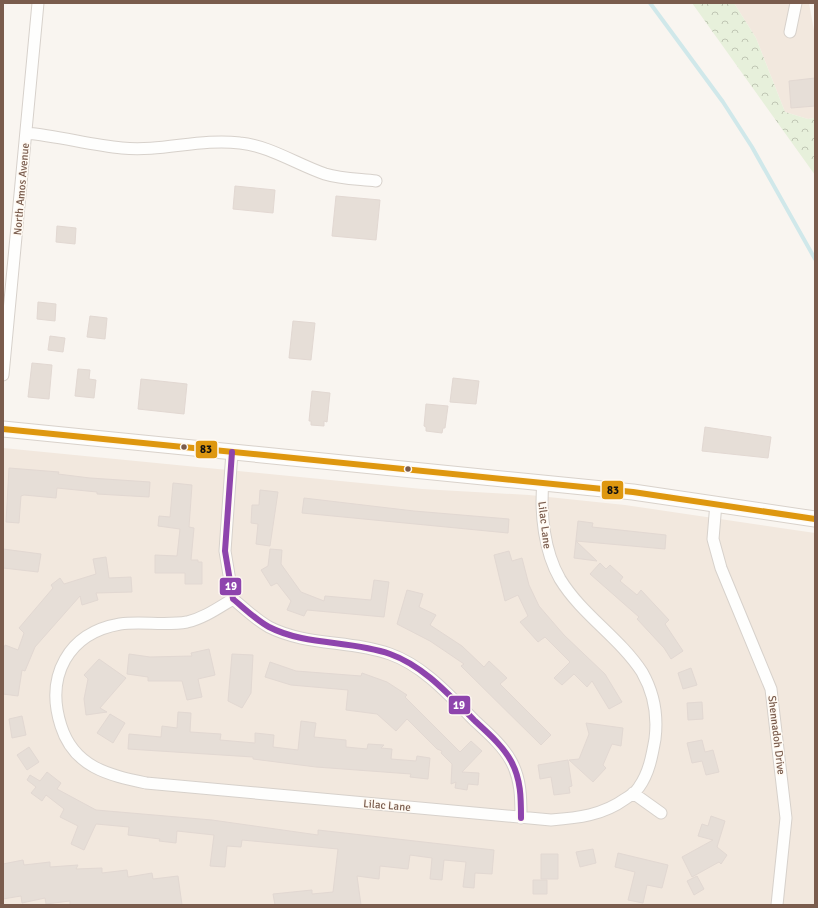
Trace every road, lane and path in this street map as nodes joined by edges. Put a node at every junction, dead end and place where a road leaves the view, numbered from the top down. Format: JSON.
{"nodes":[{"id":1,"x":38,"y":3,"type":"edge"},
{"id":2,"x":796,"y":3,"type":"edge"},
{"id":3,"x":790,"y":32,"type":"dead end"},
{"id":4,"x":26,"y":134,"type":"junction"},
{"id":5,"x":376,"y":181,"type":"dead end"},
{"id":6,"x":3,"y":375,"type":"edge"},
{"id":7,"x":3,"y":429,"type":"edge"},
{"id":8,"x":232,"y":452,"type":"junction"},
{"id":9,"x":543,"y":482,"type":"junction"},
{"id":10,"x":716,"y":503,"type":"junction"},
{"id":11,"x":815,"y":519,"type":"edge"},
{"id":12,"x":233,"y":599,"type":"junction"},
{"id":13,"x":633,"y":793,"type":"junction"},
{"id":14,"x":661,"y":813,"type":"dead end"},
{"id":15,"x":521,"y":818,"type":"junction"},
{"id":16,"x":777,"y":905,"type":"edge"}],
"edges":[{"from":1,"to":4,"type":"street","name":"North Amos Avenue"},
{"from":2,"to":3,"type":"street"},
{"from":4,"to":5,"type":"street"},
{"from":4,"to":6,"type":"street","name":"North Amos Avenue"},
{"from":7,"to":8,"type":"main road"},
{"from":8,"to":9,"type":"main road"},
{"from":8,"to":12,"type":"street"},
{"from":9,"to":10,"type":"main road"},
{"from":9,"to":13,"type":"street","name":"Lilac Lane"},
{"from":10,"to":11,"type":"main road"},
{"from":10,"to":16,"type":"street","name":"Shennadoh Drive"},
{"from":12,"to":15,"type":"street"},
{"from":12,"to":15,"type":"street","name":"Lilac Lane"},
{"from":13,"to":14,"type":"street"},
{"from":13,"to":15,"type":"street","name":"Lilac Lane"}]}
